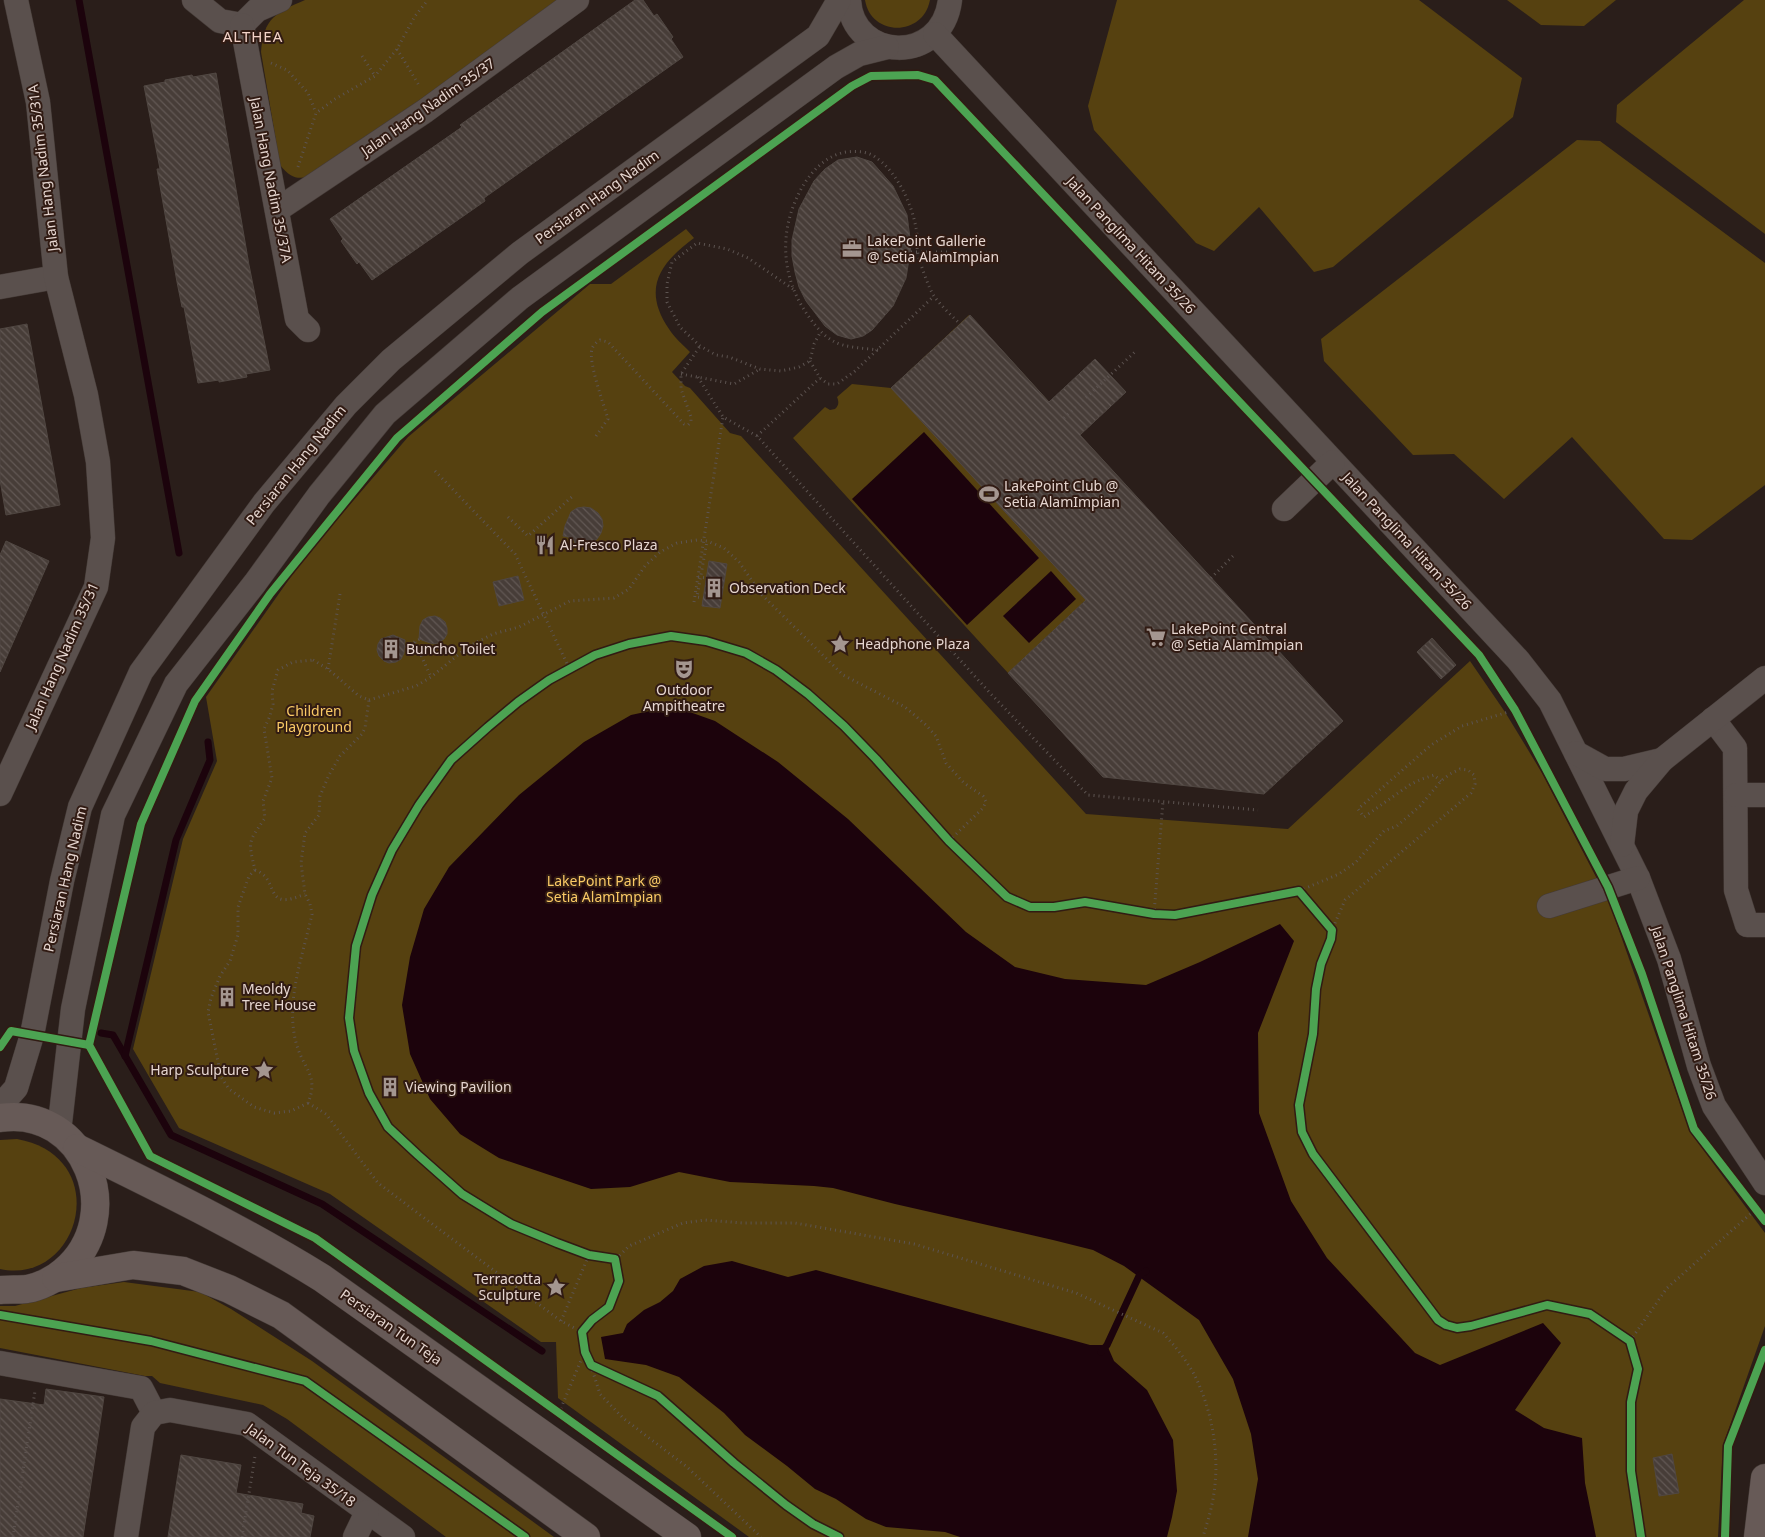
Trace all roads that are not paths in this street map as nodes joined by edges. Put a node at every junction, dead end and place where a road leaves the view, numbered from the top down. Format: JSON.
{"nodes":[{"id":1,"x":16,"y":0,"type":"edge"},
{"id":2,"x":194,"y":0,"type":"edge"},
{"id":3,"x":280,"y":0,"type":"edge"},
{"id":4,"x":577,"y":0,"type":"edge"},
{"id":5,"x":839,"y":0,"type":"edge"},
{"id":6,"x":849,"y":0,"type":"edge"},
{"id":7,"x":950,"y":0,"type":"edge"},
{"id":8,"x":242,"y":25,"type":"junction"},
{"id":9,"x":935,"y":34,"type":"junction"},
{"id":10,"x":887,"y":47,"type":"junction"},
{"id":11,"x":277,"y":210,"type":"junction"},
{"id":12,"x":56,"y":278,"type":"junction"},
{"id":13,"x":0,"y":288,"type":"edge"},
{"id":14,"x":308,"y":330,"type":"dead end"},
{"id":15,"x":1333,"y":462,"type":"junction"},
{"id":16,"x":1284,"y":508,"type":"dead end"},
{"id":17,"x":1765,"y":678,"type":"edge"},
{"id":18,"x":1713,"y":719,"type":"junction"},
{"id":19,"x":1576,"y":753,"type":"junction"},
{"id":20,"x":1662,"y":760,"type":"junction"},
{"id":21,"x":0,"y":794,"type":"edge"},
{"id":22,"x":1736,"y":795,"type":"junction"},
{"id":23,"x":1765,"y":795,"type":"edge"},
{"id":24,"x":1622,"y":845,"type":"junction"},
{"id":25,"x":1638,"y":878,"type":"junction"},
{"id":26,"x":1549,"y":906,"type":"dead end"},
{"id":27,"x":1756,"y":925,"type":"edge"},
{"id":28,"x":0,"y":1106,"type":"edge"},
{"id":29,"x":0,"y":1118,"type":"edge"},
{"id":30,"x":68,"y":1140,"type":"junction"},
{"id":31,"x":1735,"y":1140,"type":"junction"},
{"id":32,"x":1765,"y":1169,"type":"edge"},
{"id":33,"x":1765,"y":1183,"type":"edge"},
{"id":34,"x":56,"y":1278,"type":"junction"},
{"id":35,"x":0,"y":1290,"type":"edge"},
{"id":36,"x":0,"y":1363,"type":"edge"},
{"id":37,"x":154,"y":1413,"type":"junction"},
{"id":38,"x":1765,"y":1478,"type":"edge"},
{"id":39,"x":367,"y":1512,"type":"junction"},
{"id":40,"x":126,"y":1537,"type":"edge"},
{"id":41,"x":355,"y":1537,"type":"edge"},
{"id":42,"x":403,"y":1537,"type":"edge"},
{"id":43,"x":586,"y":1537,"type":"edge"},
{"id":44,"x":687,"y":1537,"type":"edge"},
{"id":45,"x":1758,"y":1537,"type":"edge"}],
"edges":[{"from":1,"to":12,"type":"street","name":"Jalan Hang Nadim 35/31A"},
{"from":2,"to":8,"type":"street"},
{"from":3,"to":8,"type":"street"},
{"from":4,"to":11,"type":"street","name":"Jalan Hang Nadim 35/37"},
{"from":5,"to":28,"type":"street","name":"Persiaran Hang Nadim"},
{"from":6,"to":10,"type":"street"},
{"from":7,"to":9,"type":"street"},
{"from":8,"to":11,"type":"street","name":"Jalan Hang Nadim 35/37A"},
{"from":9,"to":10,"type":"street"},
{"from":9,"to":15,"type":"street","name":"Jalan Panglima Hitam 35/26"},
{"from":10,"to":30,"type":"street"},
{"from":11,"to":14,"type":"street","name":"Jalan Hang Nadim 35/37A"},
{"from":12,"to":13,"type":"street"},
{"from":12,"to":21,"type":"street","name":"Jalan Hang Nadim 35/31"},
{"from":15,"to":16,"type":"street"},
{"from":15,"to":19,"type":"street","name":"Jalan Panglima Hitam 35/26"},
{"from":17,"to":18,"type":"street"},
{"from":18,"to":20,"type":"street"},
{"from":18,"to":22,"type":"street"},
{"from":19,"to":20,"type":"street"},
{"from":19,"to":24,"type":"street","name":"Jalan Panglima Hitam 35/26"},
{"from":20,"to":24,"type":"street"},
{"from":22,"to":23,"type":"street"},
{"from":22,"to":27,"type":"street"},
{"from":24,"to":25,"type":"street","name":"Jalan Panglima Hitam 35/26"},
{"from":25,"to":26,"type":"street"},
{"from":25,"to":31,"type":"street","name":"Jalan Panglima Hitam 35/26"},
{"from":29,"to":30,"type":"main road","name":"Persiaran Tun Teja"},
{"from":30,"to":34,"type":"main road"},
{"from":30,"to":44,"type":"main road","name":"Persiaran Tun Teja"},
{"from":31,"to":32,"type":"street","name":"Jalan Panglima Hitam 35/26"},
{"from":31,"to":33,"type":"street","name":"Jalan Panglima Hitam 35/26"},
{"from":34,"to":35,"type":"main road"},
{"from":34,"to":43,"type":"main road"},
{"from":36,"to":37,"type":"street"},
{"from":37,"to":39,"type":"street","name":"Jalan Tun Teja 35/18"},
{"from":37,"to":40,"type":"street"},
{"from":38,"to":45,"type":"main road"},
{"from":39,"to":41,"type":"street"},
{"from":39,"to":42,"type":"street","name":"Jalan Tun Teja 35/18"}]}
